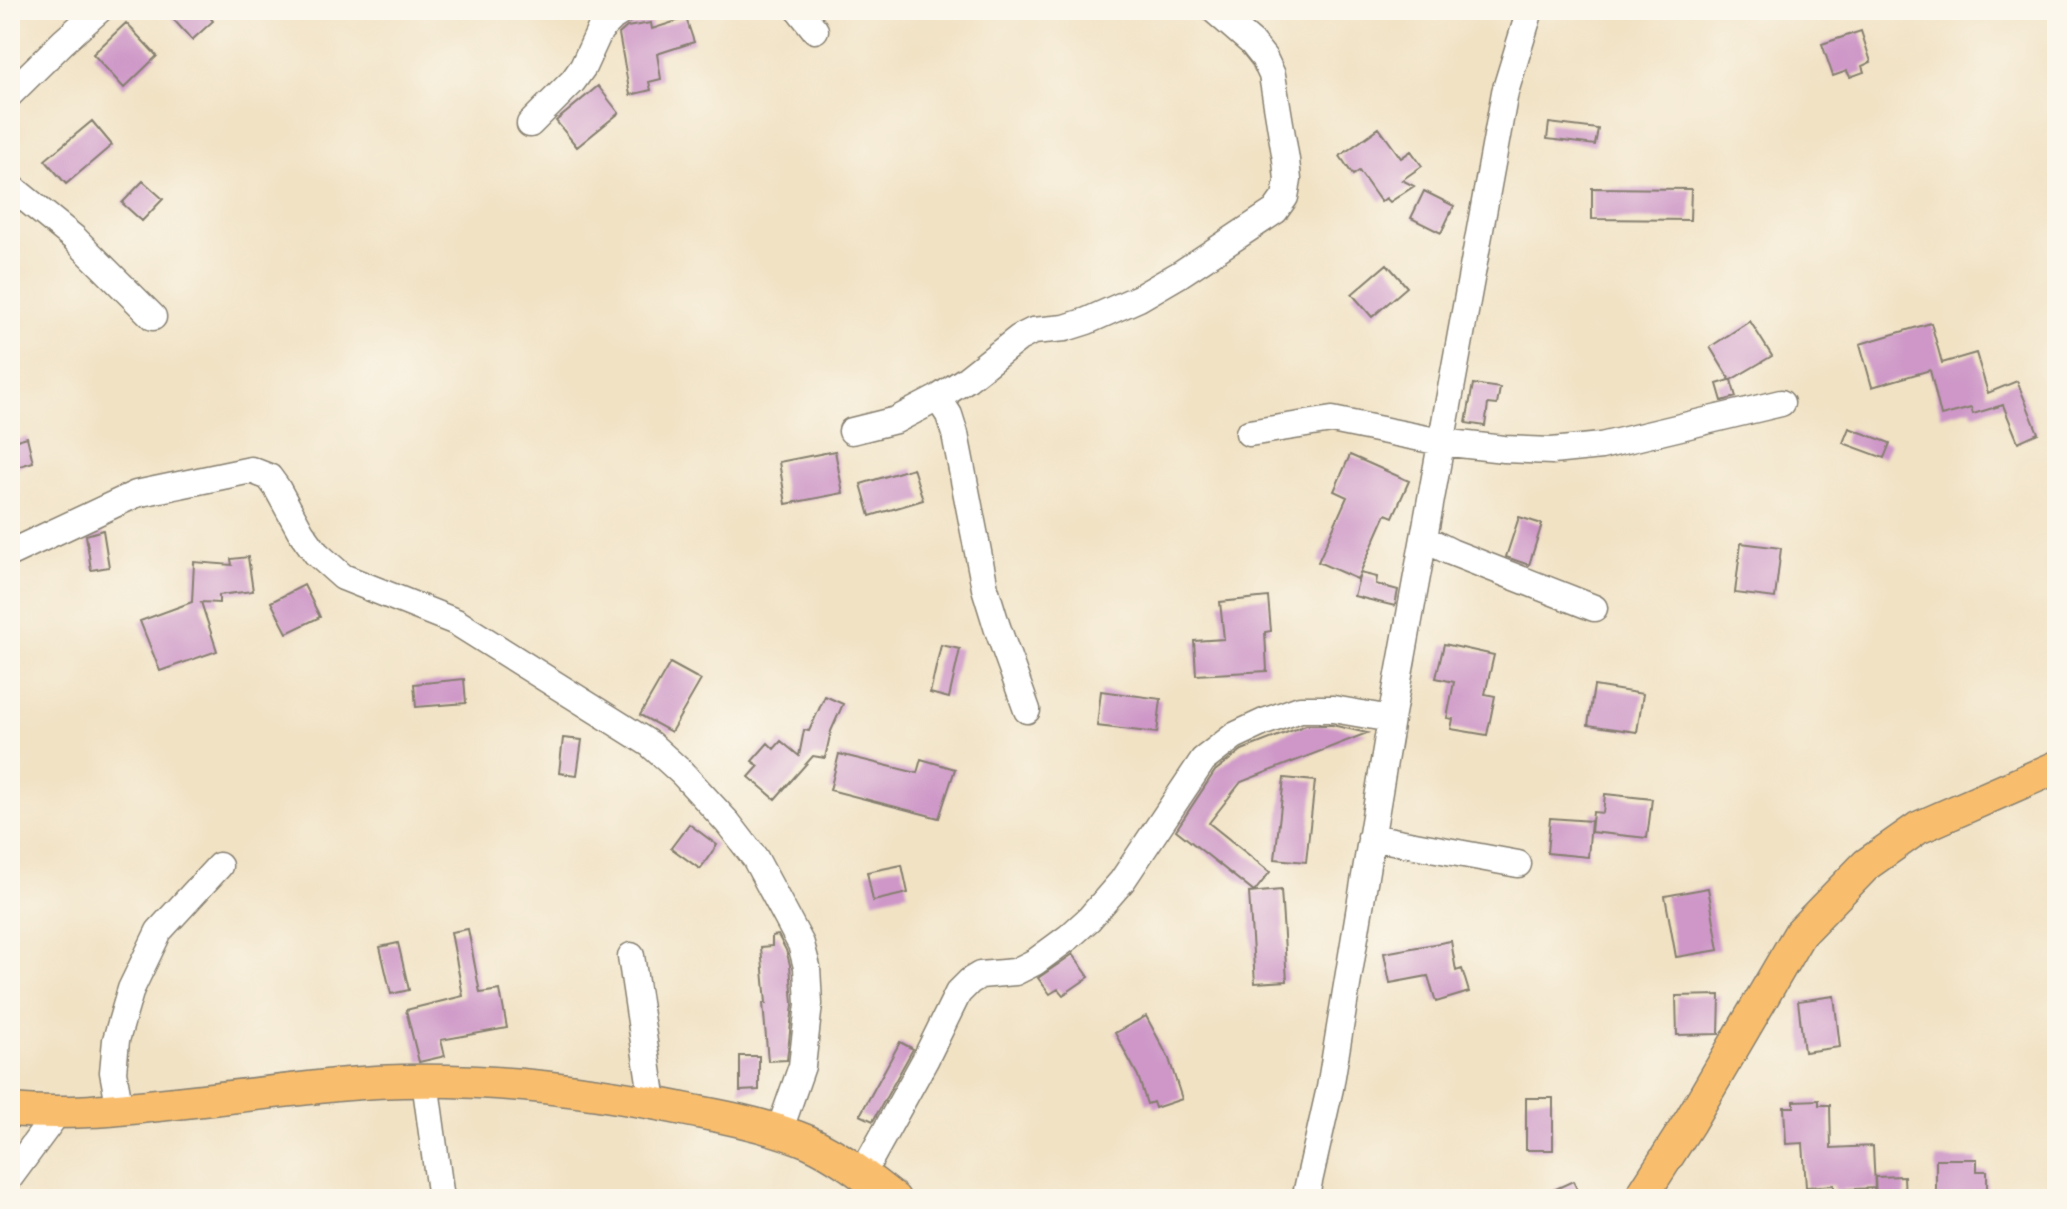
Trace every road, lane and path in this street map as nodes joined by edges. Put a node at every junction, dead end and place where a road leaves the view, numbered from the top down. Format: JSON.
{"nodes":[{"id":1,"x":99,"y":10,"type":"edge"},
{"id":2,"x":624,"y":10,"type":"edge"},
{"id":3,"x":1214,"y":10,"type":"edge"},
{"id":4,"x":1530,"y":10,"type":"edge"},
{"id":5,"x":10,"y":93,"type":"edge"},
{"id":6,"x":530,"y":124,"type":"dead end"},
{"id":7,"x":10,"y":186,"type":"edge"},
{"id":8,"x":153,"y":317,"type":"dead end"},
{"id":9,"x":938,"y":398,"type":"junction"},
{"id":10,"x":1781,"y":403,"type":"dead end"},
{"id":11,"x":852,"y":431,"type":"dead end"},
{"id":12,"x":1249,"y":433,"type":"dead end"},
{"id":13,"x":1441,"y":442,"type":"junction"},
{"id":14,"x":1425,"y":539,"type":"junction"},
{"id":15,"x":10,"y":553,"type":"edge"},
{"id":16,"x":1594,"y":608,"type":"dead end"},
{"id":17,"x":1027,"y":710,"type":"dead end"},
{"id":18,"x":1391,"y":719,"type":"junction"},
{"id":19,"x":2057,"y":767,"type":"edge"},
{"id":20,"x":1371,"y":837,"type":"junction"},
{"id":21,"x":1518,"y":864,"type":"dead end"},
{"id":22,"x":219,"y":866,"type":"dead end"},
{"id":23,"x":631,"y":956,"type":"dead end"},
{"id":24,"x":425,"y":1081,"type":"junction"},
{"id":25,"x":653,"y":1102,"type":"junction"},
{"id":26,"x":120,"y":1109,"type":"junction"},
{"id":27,"x":10,"y":1110,"type":"edge"},
{"id":28,"x":58,"y":1112,"type":"junction"},
{"id":29,"x":779,"y":1132,"type":"junction"},
{"id":30,"x":862,"y":1174,"type":"junction"},
{"id":31,"x":10,"y":1177,"type":"edge"},
{"id":32,"x":441,"y":1199,"type":"edge"},
{"id":33,"x":894,"y":1199,"type":"edge"},
{"id":34,"x":1305,"y":1199,"type":"edge"},
{"id":35,"x":1640,"y":1199,"type":"edge"}],
"edges":[{"from":1,"to":5,"type":"street"},
{"from":2,"to":6,"type":"street"},
{"from":3,"to":9,"type":"street"},
{"from":4,"to":13,"type":"street"},
{"from":7,"to":8,"type":"street"},
{"from":9,"to":11,"type":"street"},
{"from":9,"to":17,"type":"street"},
{"from":10,"to":13,"type":"street"},
{"from":12,"to":13,"type":"street"},
{"from":13,"to":14,"type":"street"},
{"from":14,"to":16,"type":"street"},
{"from":14,"to":18,"type":"street"},
{"from":15,"to":29,"type":"street"},
{"from":18,"to":20,"type":"street"},
{"from":18,"to":30,"type":"street"},
{"from":19,"to":35,"type":"main road"},
{"from":20,"to":21,"type":"street"},
{"from":20,"to":34,"type":"street"},
{"from":22,"to":26,"type":"street"},
{"from":23,"to":25,"type":"street"},
{"from":24,"to":25,"type":"main road"},
{"from":24,"to":26,"type":"main road"},
{"from":24,"to":32,"type":"street"},
{"from":25,"to":29,"type":"main road"},
{"from":26,"to":28,"type":"main road"},
{"from":27,"to":28,"type":"main road"},
{"from":28,"to":31,"type":"street"},
{"from":29,"to":30,"type":"main road"},
{"from":30,"to":33,"type":"main road"}]}
